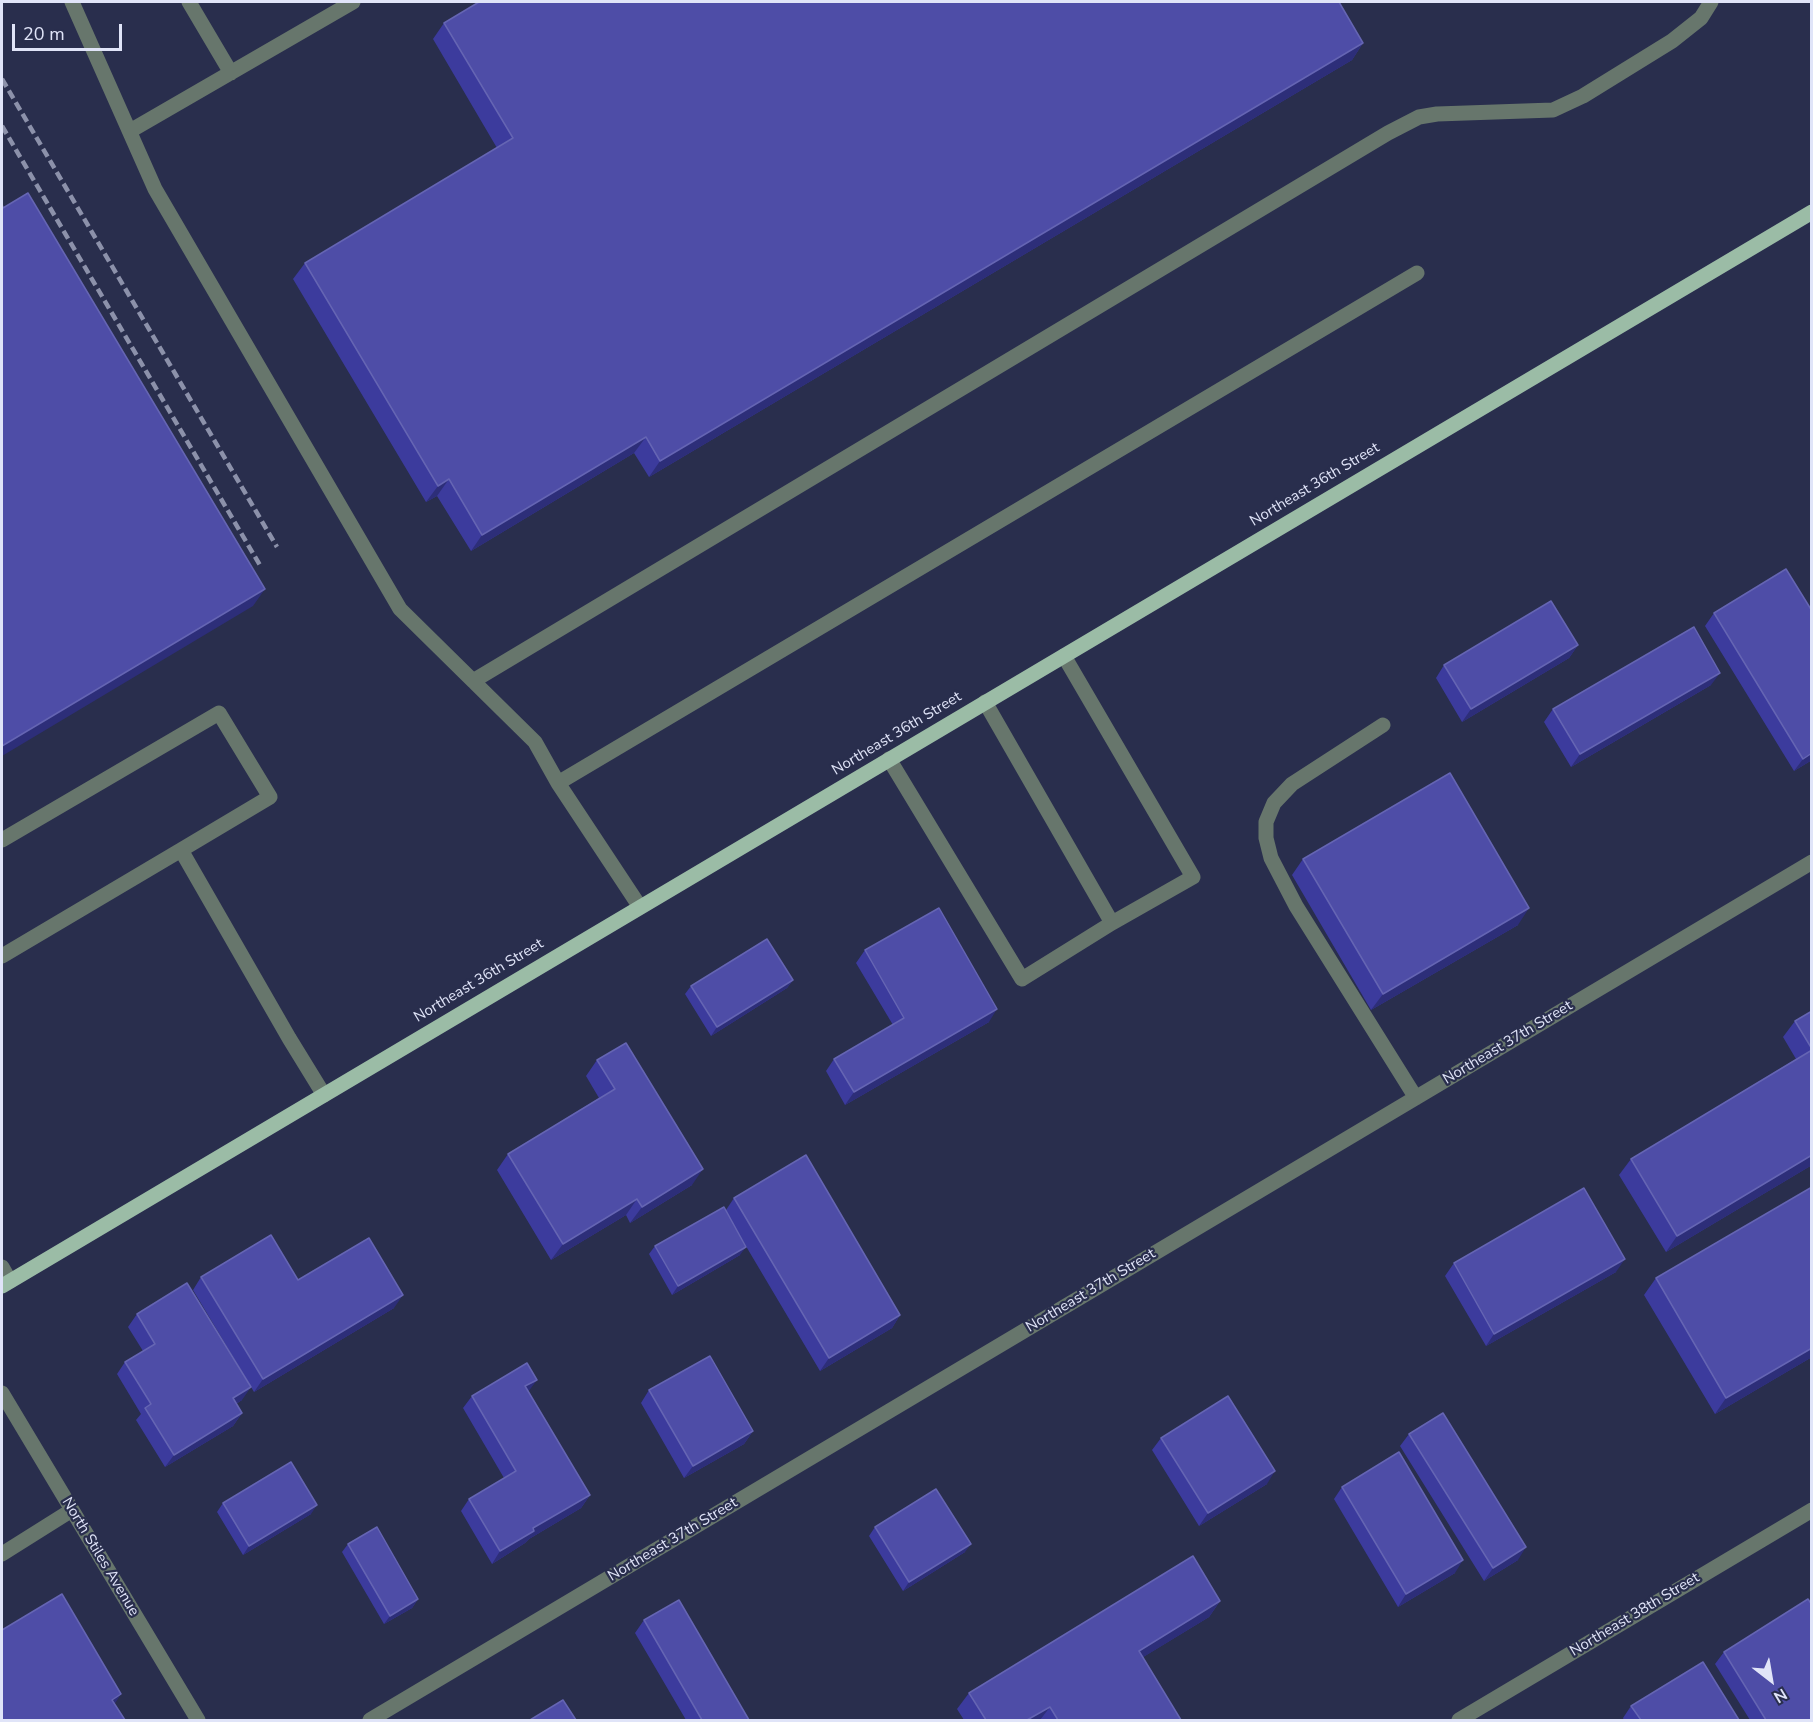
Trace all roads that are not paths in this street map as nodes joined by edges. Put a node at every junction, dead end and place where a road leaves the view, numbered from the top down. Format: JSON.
{"nodes":[{"id":1,"x":72,"y":2,"type":"edge"},
{"id":2,"x":189,"y":2,"type":"edge"},
{"id":3,"x":353,"y":2,"type":"edge"},
{"id":4,"x":1711,"y":2,"type":"edge"},
{"id":5,"x":231,"y":73,"type":"junction"},
{"id":6,"x":130,"y":131,"type":"junction"},
{"id":7,"x":1812,"y":212,"type":"edge"},
{"id":8,"x":1417,"y":273,"type":"dead end"},
{"id":9,"x":1064,"y":656,"type":"junction"},
{"id":10,"x":473,"y":681,"type":"junction"},
{"id":11,"x":985,"y":702,"type":"junction"},
{"id":12,"x":1383,"y":725,"type":"dead end"},
{"id":13,"x":889,"y":759,"type":"junction"},
{"id":14,"x":558,"y":783,"type":"junction"},
{"id":15,"x":2,"y":840,"type":"edge"},
{"id":16,"x":181,"y":850,"type":"junction"},
{"id":17,"x":1812,"y":862,"type":"edge"},
{"id":18,"x":640,"y":907,"type":"junction"},
{"id":19,"x":1112,"y":923,"type":"junction"},
{"id":20,"x":2,"y":956,"type":"edge"},
{"id":21,"x":324,"y":1095,"type":"junction"},
{"id":22,"x":1416,"y":1098,"type":"junction"},
{"id":23,"x":2,"y":1267,"type":"edge"},
{"id":24,"x":6,"y":1284,"type":"edge"},
{"id":25,"x":2,"y":1393,"type":"edge"},
{"id":26,"x":72,"y":1510,"type":"junction"},
{"id":27,"x":1812,"y":1510,"type":"edge"},
{"id":28,"x":2,"y":1554,"type":"edge"},
{"id":29,"x":198,"y":1720,"type":"edge"},
{"id":30,"x":370,"y":1720,"type":"edge"},
{"id":31,"x":1459,"y":1720,"type":"edge"}],
"edges":[{"from":1,"to":6,"type":"street"},
{"from":2,"to":5,"type":"street"},
{"from":3,"to":5,"type":"street"},
{"from":4,"to":10,"type":"street"},
{"from":5,"to":6,"type":"street"},
{"from":6,"to":10,"type":"street"},
{"from":7,"to":9,"type":"main road","name":"Northeast 36th Street"},
{"from":8,"to":14,"type":"street"},
{"from":9,"to":11,"type":"main road","name":"Northeast 36th Street"},
{"from":9,"to":19,"type":"street"},
{"from":10,"to":14,"type":"street"},
{"from":11,"to":13,"type":"main road","name":"Northeast 36th Street"},
{"from":11,"to":19,"type":"street"},
{"from":12,"to":22,"type":"street"},
{"from":13,"to":18,"type":"main road","name":"Northeast 36th Street"},
{"from":13,"to":19,"type":"street"},
{"from":14,"to":18,"type":"street"},
{"from":15,"to":16,"type":"street"},
{"from":16,"to":20,"type":"street"},
{"from":16,"to":21,"type":"street"},
{"from":17,"to":22,"type":"street","name":"Northeast 37th Street"},
{"from":18,"to":21,"type":"main road","name":"Northeast 36th Street"},
{"from":21,"to":24,"type":"main road","name":"Northeast 36th Street"},
{"from":22,"to":30,"type":"street","name":"Northeast 37th Street"},
{"from":23,"to":24,"type":"street"},
{"from":25,"to":26,"type":"street","name":"North Stiles Avenue"},
{"from":26,"to":28,"type":"street"},
{"from":26,"to":29,"type":"street","name":"North Stiles Avenue"},
{"from":27,"to":31,"type":"street","name":"Northeast 38th Street"}]}
